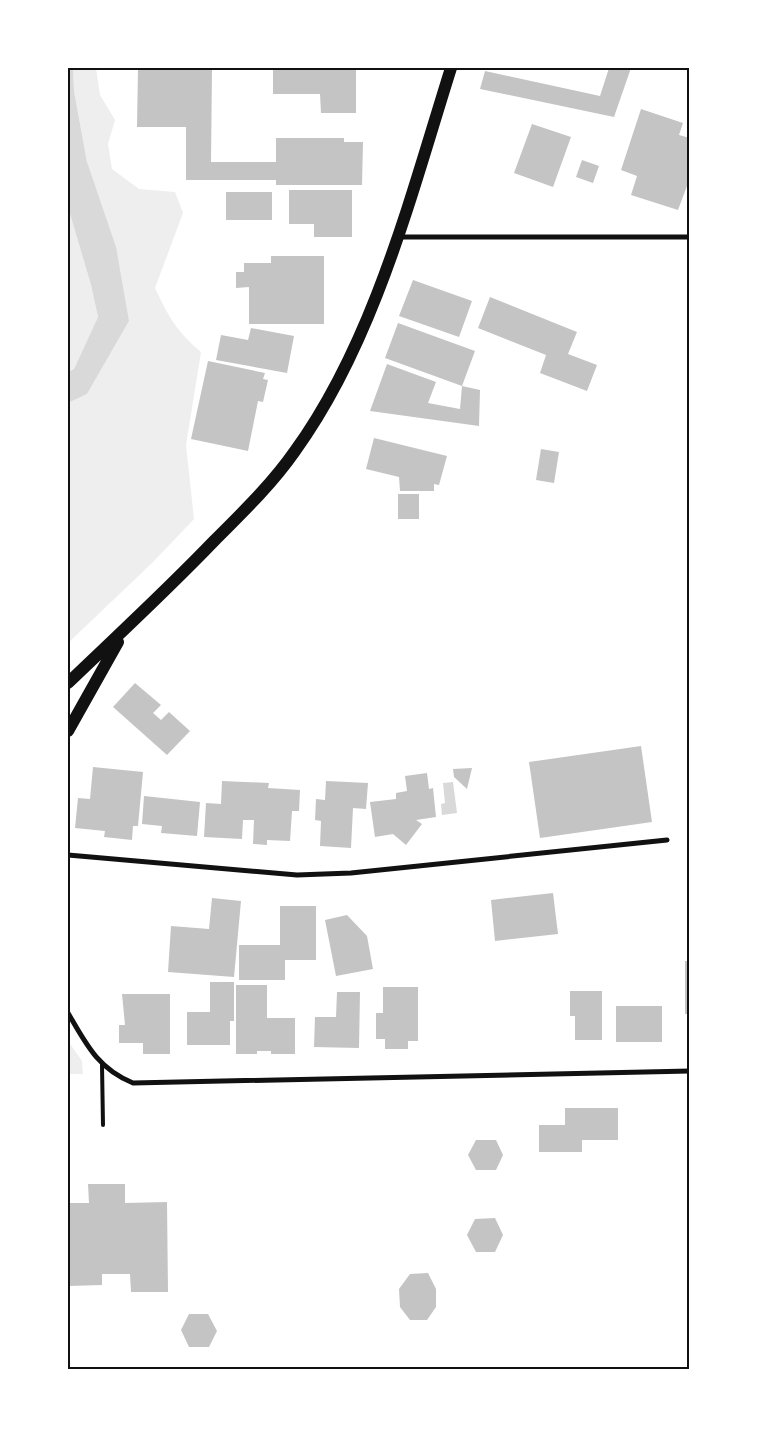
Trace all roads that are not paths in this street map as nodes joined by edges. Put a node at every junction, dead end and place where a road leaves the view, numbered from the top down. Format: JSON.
{"nodes":[{"id":1,"x":451,"y":68,"type":"edge"},
{"id":2,"x":397,"y":237,"type":"junction"},
{"id":3,"x":690,"y":237,"type":"edge"},
{"id":4,"x":126,"y":627,"type":"junction"},
{"id":5,"x":68,"y":683,"type":"edge"},
{"id":6,"x":68,"y":731,"type":"edge"},
{"id":7,"x":667,"y":840,"type":"dead end"},
{"id":8,"x":68,"y":855,"type":"edge"},
{"id":9,"x":68,"y":1013,"type":"edge"},
{"id":10,"x":102,"y":1065,"type":"junction"},
{"id":11,"x":690,"y":1071,"type":"edge"},
{"id":12,"x":103,"y":1124,"type":"dead end"}],
"edges":[{"from":1,"to":2,"type":"main road"},
{"from":2,"to":3,"type":"street"},
{"from":2,"to":4,"type":"main road"},
{"from":4,"to":5,"type":"main road"},
{"from":4,"to":6,"type":"main road"},
{"from":7,"to":8,"type":"street"},
{"from":9,"to":10,"type":"street"},
{"from":10,"to":11,"type":"street"},
{"from":10,"to":12,"type":"lane"}]}
